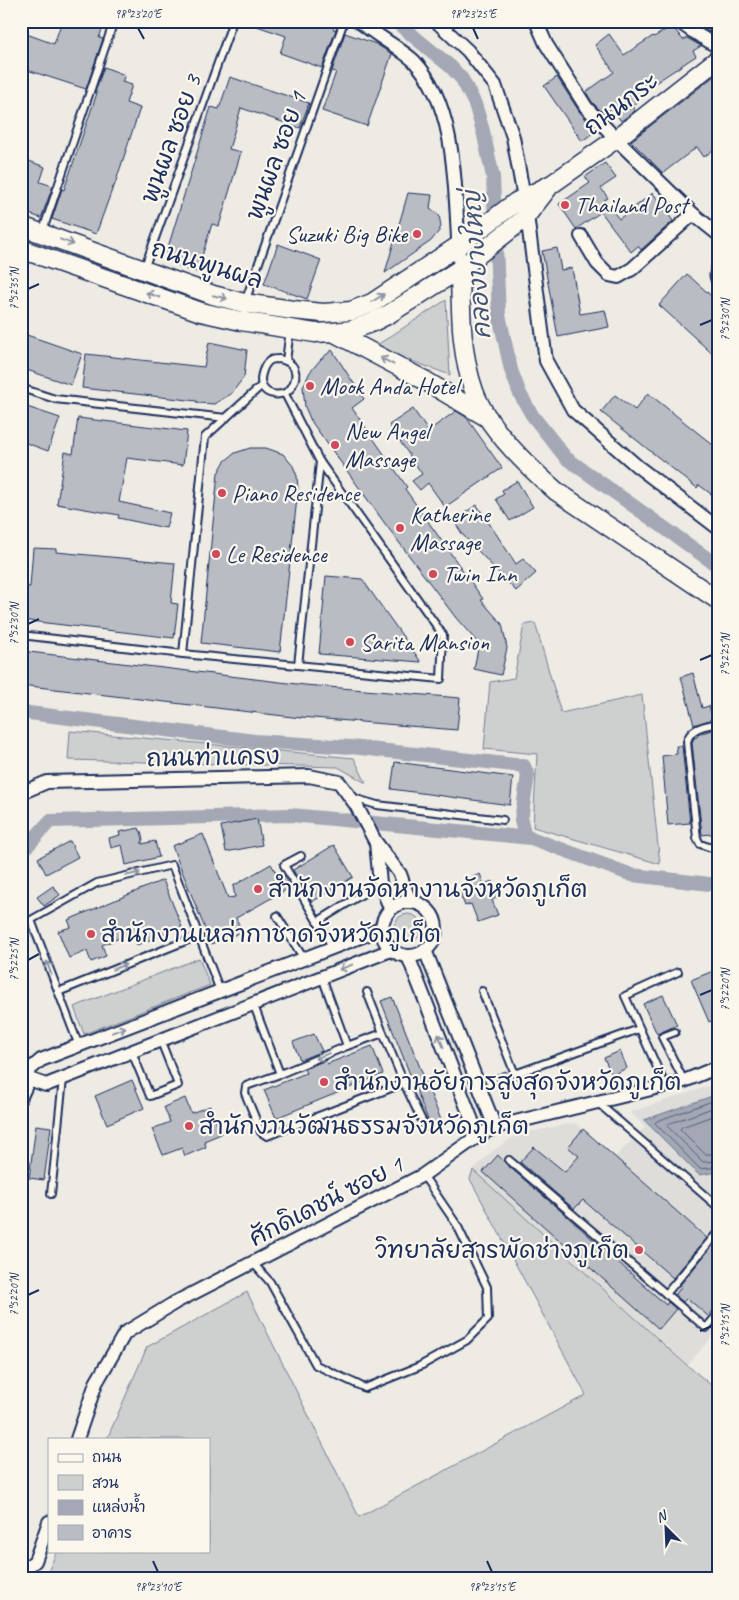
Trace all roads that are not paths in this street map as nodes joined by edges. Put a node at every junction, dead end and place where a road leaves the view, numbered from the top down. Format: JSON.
{"nodes":[{"id":1,"x":114,"y":21,"type":"edge"},
{"id":2,"x":233,"y":21,"type":"edge"},
{"id":3,"x":344,"y":21,"type":"edge"},
{"id":4,"x":358,"y":21,"type":"edge"},
{"id":5,"x":436,"y":21,"type":"edge"},
{"id":6,"x":536,"y":21,"type":"edge"},
{"id":7,"x":678,"y":21,"type":"edge"},
{"id":8,"x":718,"y":47,"type":"edge"},
{"id":9,"x":718,"y":59,"type":"edge"},
{"id":10,"x":616,"y":139,"type":"junction"},
{"id":11,"x":522,"y":209,"type":"junction"},
{"id":12,"x":693,"y":214,"type":"junction"},
{"id":13,"x":21,"y":226,"type":"edge"},
{"id":14,"x":42,"y":233,"type":"junction"},
{"id":15,"x":718,"y":234,"type":"edge"},
{"id":16,"x":581,"y":236,"type":"dead end"},
{"id":17,"x":458,"y":246,"type":"junction"},
{"id":18,"x":21,"y":249,"type":"edge"},
{"id":19,"x":718,"y":264,"type":"edge"},
{"id":20,"x":460,"y":269,"type":"junction"},
{"id":21,"x":144,"y":270,"type":"junction"},
{"id":22,"x":718,"y":286,"type":"edge"},
{"id":23,"x":244,"y":303,"type":"junction"},
{"id":24,"x":291,"y":329,"type":"junction"},
{"id":25,"x":333,"y":332,"type":"junction"},
{"id":26,"x":286,"y":360,"type":"junction"},
{"id":27,"x":262,"y":385,"type":"junction"},
{"id":28,"x":21,"y":388,"type":"edge"},
{"id":29,"x":285,"y":394,"type":"junction"},
{"id":30,"x":226,"y":418,"type":"junction"},
{"id":31,"x":490,"y":420,"type":"junction"},
{"id":32,"x":320,"y":462,"type":"junction"},
{"id":33,"x":718,"y":528,"type":"edge"},
{"id":34,"x":718,"y":600,"type":"edge"},
{"id":35,"x":21,"y":635,"type":"edge"},
{"id":36,"x":183,"y":654,"type":"junction"},
{"id":37,"x":298,"y":665,"type":"junction"},
{"id":38,"x":718,"y":723,"type":"edge"},
{"id":39,"x":21,"y":793,"type":"edge"},
{"id":40,"x":353,"y":801,"type":"junction"},
{"id":41,"x":503,"y":820,"type":"dead end"},
{"id":42,"x":375,"y":841,"type":"junction"},
{"id":43,"x":718,"y":850,"type":"edge"},
{"id":44,"x":301,"y":856,"type":"dead end"},
{"id":45,"x":380,"y":883,"type":"junction"},
{"id":46,"x":410,"y":902,"type":"junction"},
{"id":47,"x":390,"y":908,"type":"junction"},
{"id":48,"x":277,"y":916,"type":"dead end"},
{"id":49,"x":317,"y":922,"type":"junction"},
{"id":50,"x":381,"y":929,"type":"junction"},
{"id":51,"x":198,"y":936,"type":"junction"},
{"id":52,"x":333,"y":948,"type":"junction"},
{"id":53,"x":391,"y":950,"type":"junction"},
{"id":54,"x":425,"y":950,"type":"junction"},
{"id":55,"x":408,"y":956,"type":"junction"},
{"id":56,"x":304,"y":959,"type":"junction"},
{"id":57,"x":275,"y":970,"type":"junction"},
{"id":58,"x":678,"y":972,"type":"dead end"},
{"id":59,"x":322,"y":976,"type":"junction"},
{"id":60,"x":220,"y":991,"type":"junction"},
{"id":61,"x":284,"y":991,"type":"junction"},
{"id":62,"x":482,"y":991,"type":"dead end"},
{"id":63,"x":58,"y":992,"type":"junction"},
{"id":64,"x":367,"y":992,"type":"dead end"},
{"id":65,"x":252,"y":1003,"type":"junction"},
{"id":66,"x":183,"y":1006,"type":"junction"},
{"id":67,"x":191,"y":1027,"type":"junction"},
{"id":68,"x":639,"y":1029,"type":"junction"},
{"id":69,"x":675,"y":1032,"type":"dead end"},
{"id":70,"x":383,"y":1033,"type":"junction"},
{"id":71,"x":160,"y":1039,"type":"junction"},
{"id":72,"x":83,"y":1044,"type":"junction"},
{"id":73,"x":347,"y":1046,"type":"junction"},
{"id":74,"x":131,"y":1050,"type":"junction"},
{"id":75,"x":96,"y":1064,"type":"junction"},
{"id":76,"x":718,"y":1067,"type":"edge"},
{"id":77,"x":280,"y":1074,"type":"junction"},
{"id":78,"x":27,"y":1077,"type":"edge"},
{"id":79,"x":63,"y":1078,"type":"junction"},
{"id":80,"x":684,"y":1081,"type":"junction"},
{"id":81,"x":404,"y":1083,"type":"junction"},
{"id":82,"x":665,"y":1085,"type":"junction"},
{"id":83,"x":597,"y":1102,"type":"junction"},
{"id":84,"x":21,"y":1103,"type":"edge"},
{"id":85,"x":424,"y":1127,"type":"dead end"},
{"id":86,"x":495,"y":1127,"type":"junction"},
{"id":87,"x":478,"y":1136,"type":"junction"},
{"id":88,"x":509,"y":1160,"type":"dead end"},
{"id":89,"x":423,"y":1175,"type":"junction"},
{"id":90,"x":51,"y":1194,"type":"dead end"},
{"id":91,"x":718,"y":1207,"type":"edge"},
{"id":92,"x":718,"y":1232,"type":"edge"},
{"id":93,"x":253,"y":1263,"type":"junction"},
{"id":94,"x":666,"y":1294,"type":"junction"},
{"id":95,"x":718,"y":1314,"type":"edge"},
{"id":96,"x":77,"y":1438,"type":"edge"},
{"id":97,"x":48,"y":1525,"type":"edge"},
{"id":98,"x":21,"y":1572,"type":"edge"}],
"edges":[{"from":1,"to":14,"type":"lane"},
{"from":2,"to":21,"type":"lane","name":"พูนผล ซอย 3"},
{"from":3,"to":23,"type":"lane","name":"พูนผล ซอย 1"},
{"from":4,"to":17,"type":"street"},
{"from":5,"to":11,"type":"street"},
{"from":6,"to":10,"type":"street"},
{"from":7,"to":8,"type":"street"},
{"from":9,"to":10,"type":"main road","name":"ถนนกระ"},
{"from":10,"to":11,"type":"main road","name":"ถนนกระ"},
{"from":10,"to":12,"type":"street"},
{"from":11,"to":17,"type":"main road","name":"ถนนกระ"},
{"from":11,"to":20,"type":"main road","name":"ถนนกระ"},
{"from":11,"to":33,"type":"street"},
{"from":12,"to":15,"type":"street"},
{"from":12,"to":16,"type":"street"},
{"from":13,"to":14,"type":"main road","name":"ถนนพูนผล"},
{"from":14,"to":21,"type":"main road","name":"ถนนพูนผล","one_way":true},
{"from":17,"to":20,"type":"street"},
{"from":23,"to":17,"type":"main road","name":"ถนนพูนผล","one_way":true},
{"from":24,"to":18,"type":"main road","name":"ถนนพูนผล","one_way":true},
{"from":19,"to":22,"type":"lane"},
{"from":20,"to":25,"type":"main road","name":"ถนนพูนผล"},
{"from":20,"to":31,"type":"main road"},
{"from":21,"to":23,"type":"main road","name":"ถนนพูนผล","one_way":true},
{"from":24,"to":25,"type":"main road","name":"ถนนพูนผล"},
{"from":24,"to":26,"type":"lane"},
{"from":31,"to":25,"type":"main road","one_way":true},
{"from":26,"to":27,"type":"lane"},
{"from":26,"to":29,"type":"lane"},
{"from":27,"to":29,"type":"lane"},
{"from":27,"to":30,"type":"lane"},
{"from":28,"to":30,"type":"lane"},
{"from":29,"to":32,"type":"lane"},
{"from":30,"to":36,"type":"lane"},
{"from":31,"to":34,"type":"main road"},
{"from":32,"to":37,"type":"lane"},
{"from":32,"to":37,"type":"lane"},
{"from":35,"to":36,"type":"lane"},
{"from":36,"to":37,"type":"lane"},
{"from":38,"to":43,"type":"lane"},
{"from":39,"to":40,"type":"street","name":"ถนนท่าแครง"},
{"from":40,"to":41,"type":"lane"},
{"from":40,"to":42,"type":"street","name":"ถนนท่าแครง"},
{"from":42,"to":45,"type":"street","name":"ถนนท่าแครง"},
{"from":42,"to":46,"type":"street","name":"ถนนท่าแครง"},
{"from":44,"to":49,"type":"lane"},
{"from":45,"to":47,"type":"street","name":"ถนนท่าแครง"},
{"from":45,"to":49,"type":"lane"},
{"from":46,"to":47,"type":"street"},
{"from":46,"to":54,"type":"street"},
{"from":47,"to":50,"type":"street"},
{"from":48,"to":56,"type":"lane"},
{"from":49,"to":52,"type":"lane"},
{"from":50,"to":52,"type":"street"},
{"from":50,"to":53,"type":"street"},
{"from":51,"to":60,"type":"lane"},
{"from":63,"to":51,"type":"lane","one_way":true},
{"from":63,"to":51,"type":"lane","one_way":true},
{"from":52,"to":56,"type":"street"},
{"from":53,"to":55,"type":"street"},
{"from":53,"to":59,"type":"street","one_way":true},
{"from":54,"to":55,"type":"street"},
{"from":54,"to":86,"type":"street"},
{"from":87,"to":55,"type":"street","one_way":true},
{"from":56,"to":57,"type":"street"},
{"from":57,"to":60,"type":"street"},
{"from":57,"to":61,"type":"street"},
{"from":58,"to":68,"type":"lane"},
{"from":59,"to":61,"type":"street"},
{"from":59,"to":73,"type":"lane"},
{"from":60,"to":66,"type":"street"},
{"from":61,"to":65,"type":"street"},
{"from":62,"to":68,"type":"lane"},
{"from":63,"to":72,"type":"lane"},
{"from":64,"to":70,"type":"lane"},
{"from":65,"to":67,"type":"street"},
{"from":65,"to":77,"type":"lane"},
{"from":66,"to":67,"type":"street"},
{"from":72,"to":66,"type":"street","one_way":true},
{"from":67,"to":71,"type":"street"},
{"from":68,"to":82,"type":"lane"},
{"from":69,"to":80,"type":"lane"},
{"from":70,"to":73,"type":"lane"},
{"from":70,"to":81,"type":"lane"},
{"from":71,"to":74,"type":"street"},
{"from":71,"to":74,"type":"lane"},
{"from":72,"to":75,"type":"street"},
{"from":72,"to":78,"type":"street"},
{"from":73,"to":77,"type":"lane","one_way":true},
{"from":74,"to":75,"type":"street"},
{"from":75,"to":79,"type":"street"},
{"from":76,"to":80,"type":"street","name":"ศักดิเดชน์ ซอย 1"},
{"from":77,"to":81,"type":"lane"},
{"from":78,"to":79,"type":"street"},
{"from":78,"to":84,"type":"lane"},
{"from":79,"to":90,"type":"lane"},
{"from":80,"to":82,"type":"street","name":"ศักดิเดชน์ ซอย 1"},
{"from":81,"to":85,"type":"lane"},
{"from":82,"to":83,"type":"street","name":"ศักดิเดชน์ ซอย 1"},
{"from":83,"to":86,"type":"street","name":"ศักดิเดชน์ ซอย 1"},
{"from":83,"to":91,"type":"lane"},
{"from":86,"to":87,"type":"street","name":"ศักดิเดชน์ ซอย 1"},
{"from":87,"to":89,"type":"street","name":"ศักดิเดชน์ ซอย 1"},
{"from":88,"to":94,"type":"lane"},
{"from":89,"to":93,"type":"street","name":"ศักดิเดชน์ ซอย 1"},
{"from":89,"to":93,"type":"lane"},
{"from":92,"to":94,"type":"lane"},
{"from":93,"to":96,"type":"street","name":"ศักดิเดชน์ ซอย 1"},
{"from":94,"to":95,"type":"lane"},
{"from":97,"to":98,"type":"street"}]}
